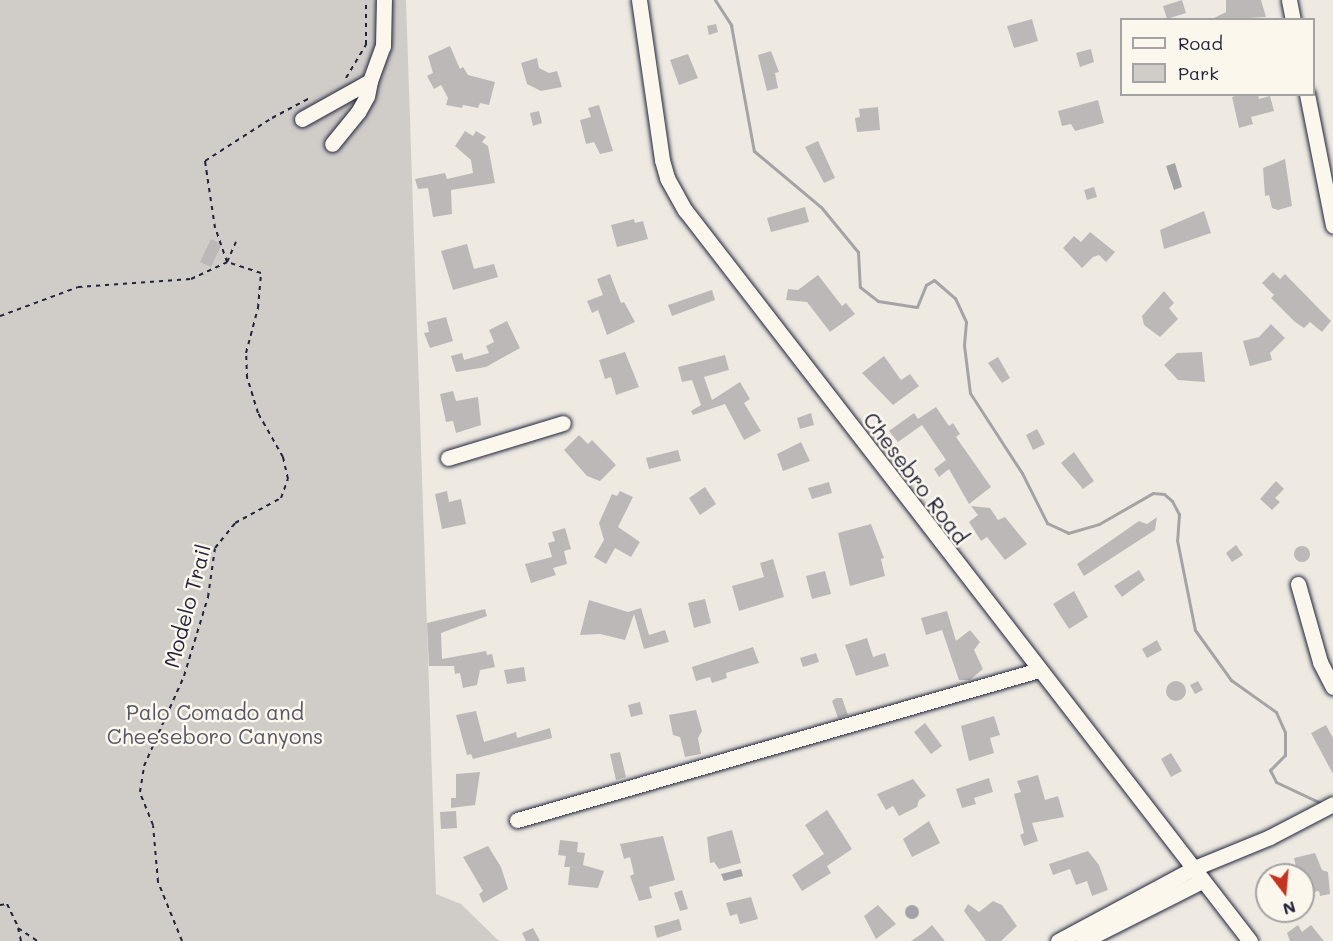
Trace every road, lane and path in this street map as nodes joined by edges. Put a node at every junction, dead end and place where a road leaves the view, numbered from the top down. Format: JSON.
{"nodes":[{"id":1,"x":366,"y":0,"type":"edge"},
{"id":2,"x":384,"y":0,"type":"edge"},
{"id":3,"x":639,"y":0,"type":"edge"},
{"id":4,"x":1289,"y":0,"type":"edge"},
{"id":5,"x":1293,"y":18,"type":"edge"},
{"id":6,"x":345,"y":80,"type":"dead end"},
{"id":7,"x":370,"y":81,"type":"junction"},
{"id":8,"x":1307,"y":96,"type":"edge"},
{"id":9,"x":313,"y":97,"type":"dead end"},
{"id":10,"x":302,"y":118,"type":"dead end"},
{"id":11,"x":332,"y":144,"type":"dead end"},
{"id":12,"x":1333,"y":225,"type":"edge"},
{"id":13,"x":236,"y":242,"type":"dead end"},
{"id":14,"x":227,"y":262,"type":"junction"},
{"id":15,"x":0,"y":316,"type":"edge"},
{"id":16,"x":562,"y":423,"type":"dead end"},
{"id":17,"x":448,"y":458,"type":"dead end"},
{"id":18,"x":1298,"y":584,"type":"dead end"},
{"id":19,"x":1039,"y":670,"type":"junction"},
{"id":20,"x":1333,"y":687,"type":"edge"},
{"id":21,"x":1333,"y":804,"type":"edge"},
{"id":22,"x":517,"y":820,"type":"dead end"},
{"id":23,"x":1197,"y":875,"type":"junction"},
{"id":24,"x":0,"y":905,"type":"edge"},
{"id":25,"x":18,"y":928,"type":"junction"},
{"id":26,"x":21,"y":941,"type":"edge"},
{"id":27,"x":37,"y":941,"type":"edge"},
{"id":28,"x":182,"y":941,"type":"edge"},
{"id":29,"x":1058,"y":941,"type":"edge"},
{"id":30,"x":1083,"y":941,"type":"edge"},
{"id":31,"x":1250,"y":941,"type":"edge"}],
"edges":[{"from":1,"to":6,"type":"path"},
{"from":2,"to":7,"type":"street"},
{"from":3,"to":19,"type":"street","name":"Chesebro Road"},
{"from":4,"to":5,"type":"street"},
{"from":7,"to":10,"type":"street"},
{"from":7,"to":11,"type":"street"},
{"from":8,"to":12,"type":"street"},
{"from":9,"to":14,"type":"path"},
{"from":13,"to":14,"type":"path"},
{"from":14,"to":15,"type":"path"},
{"from":14,"to":28,"type":"path","name":"Modelo Trail"},
{"from":16,"to":17,"type":"street"},
{"from":18,"to":20,"type":"street"},
{"from":19,"to":22,"type":"street"},
{"from":19,"to":23,"type":"street","name":"Chesebro Road"},
{"from":21,"to":23,"type":"street"},
{"from":23,"to":29,"type":"street"},
{"from":23,"to":30,"type":"street"},
{"from":23,"to":31,"type":"street","name":"Chesebro Road"},
{"from":24,"to":25,"type":"path"},
{"from":25,"to":26,"type":"path"},
{"from":25,"to":27,"type":"path"}]}
